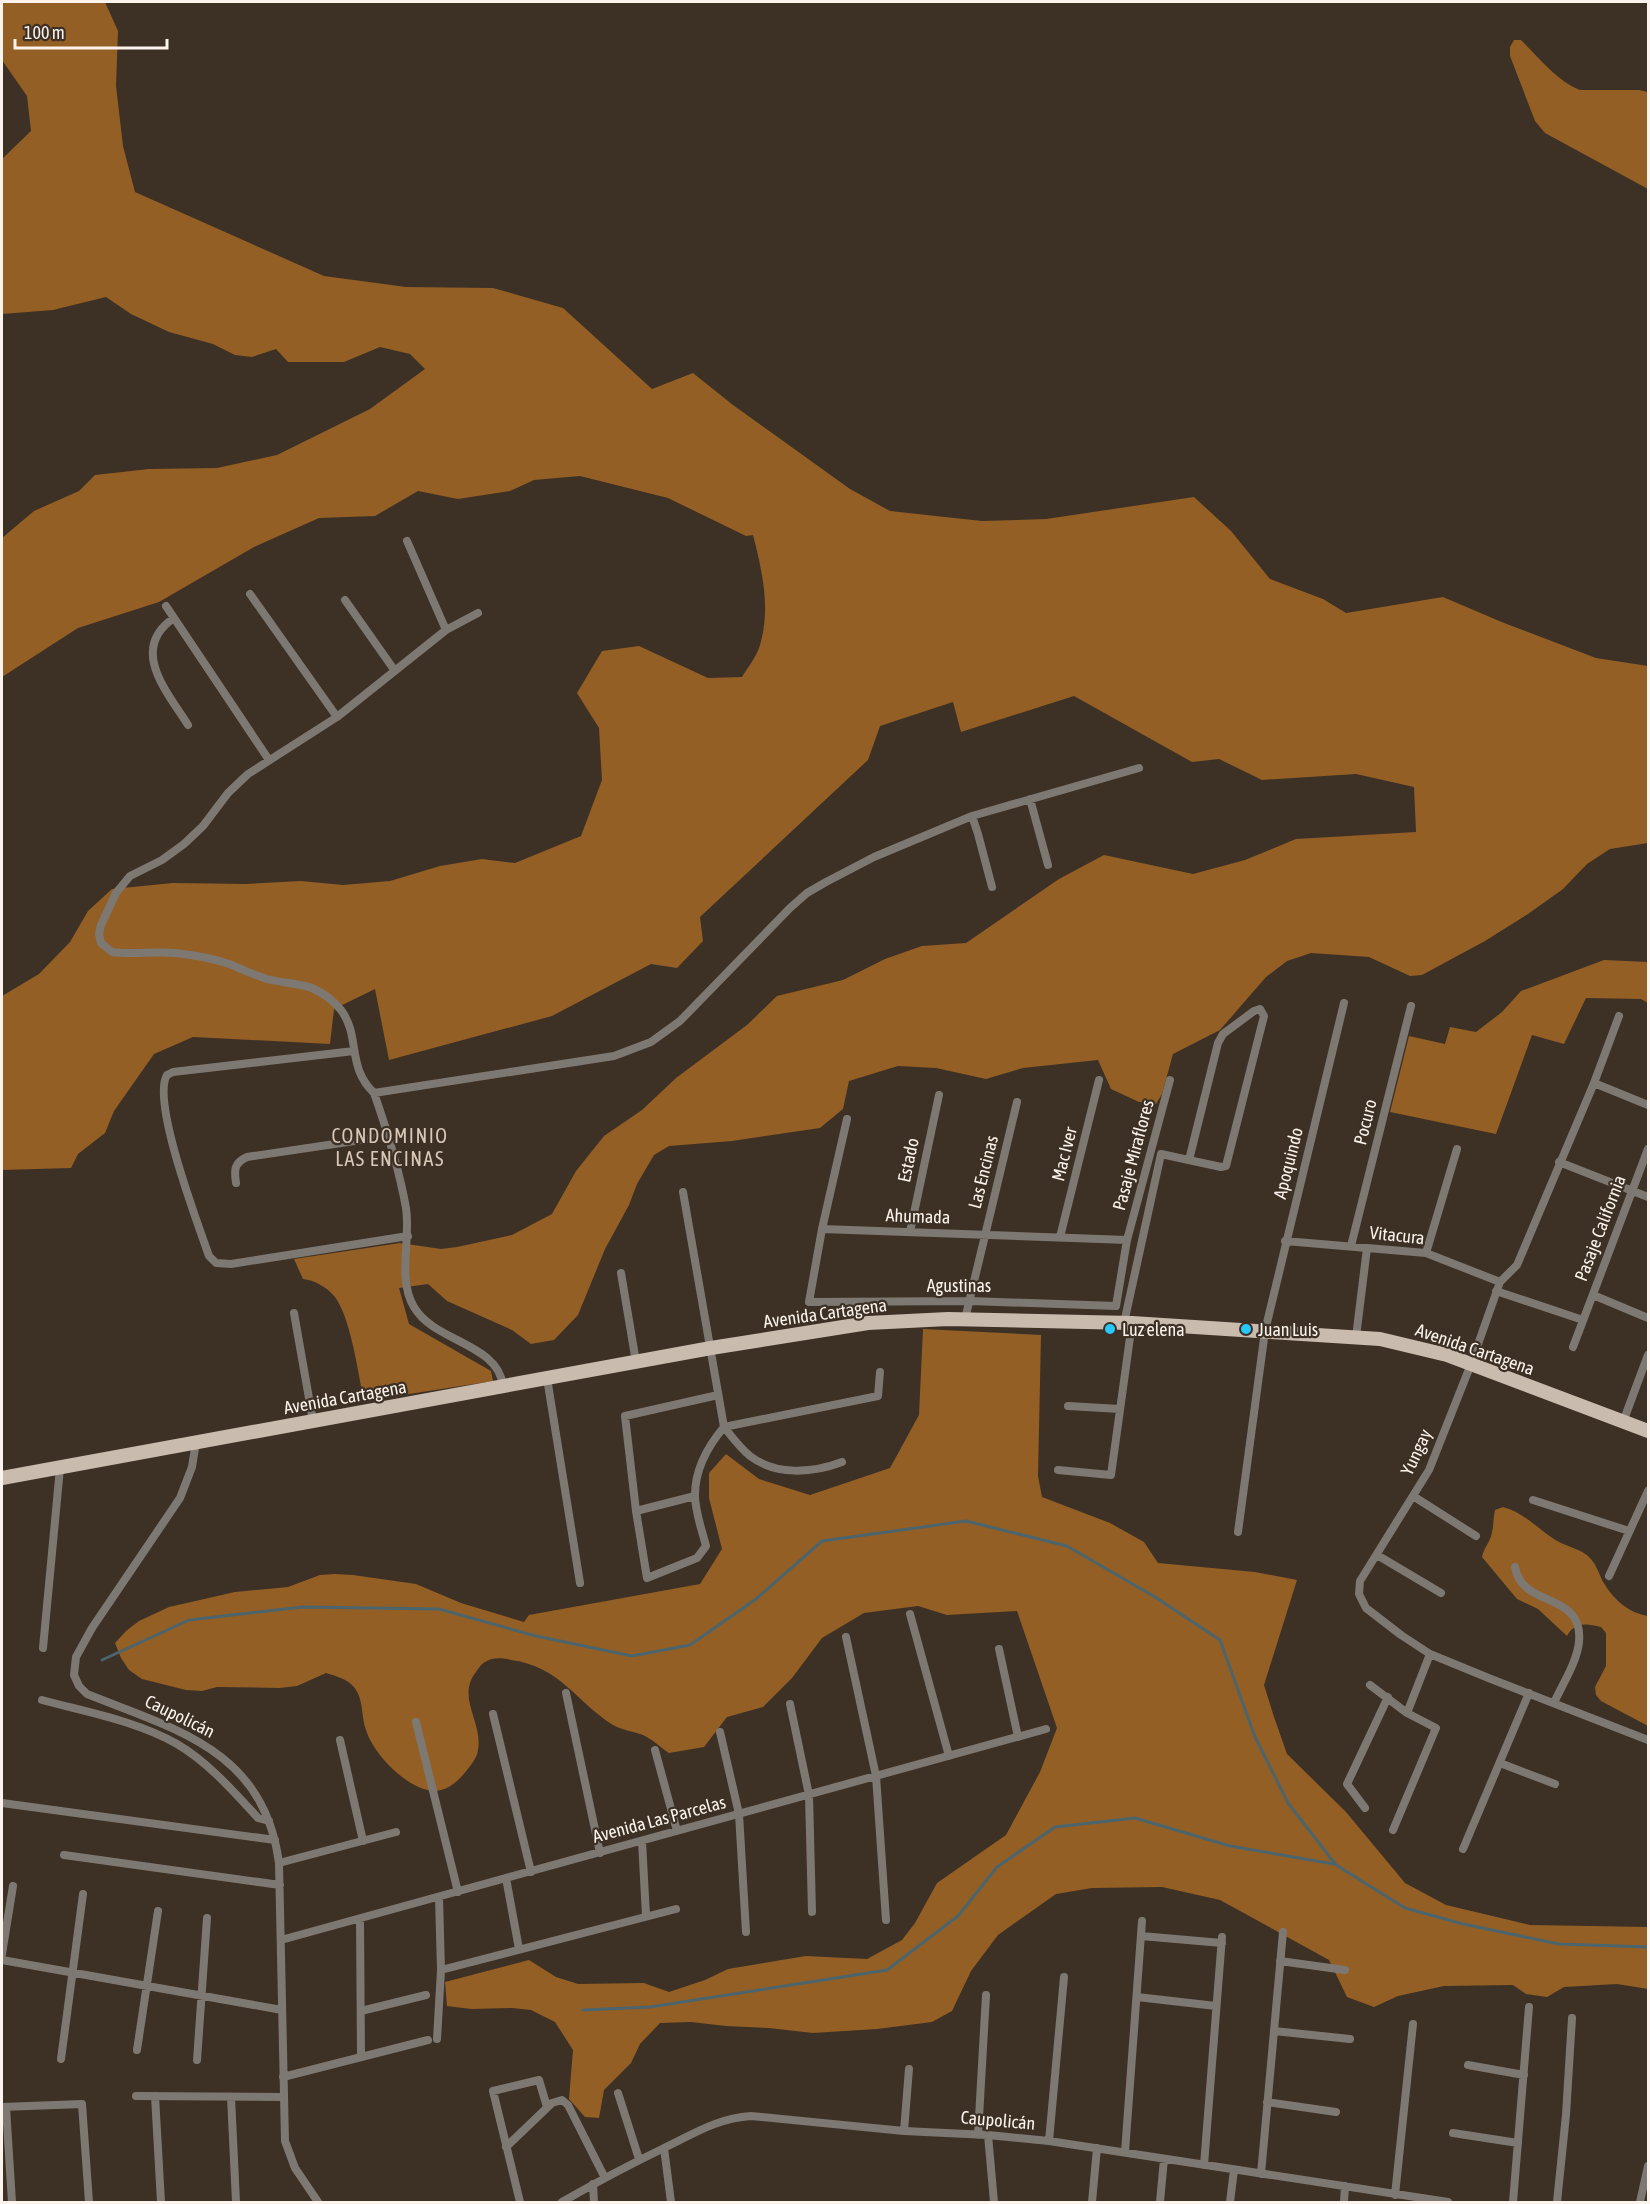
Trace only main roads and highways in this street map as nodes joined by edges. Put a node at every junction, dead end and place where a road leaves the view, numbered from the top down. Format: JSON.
{"nodes":[{"id":1,"x":1648,"y":1431,"type":"edge"},
{"id":2,"x":2,"y":1478,"type":"edge"}],
"edges":[{"from":1,"to":2,"type":"main road","name":"Avenida Cartagena"}]}
